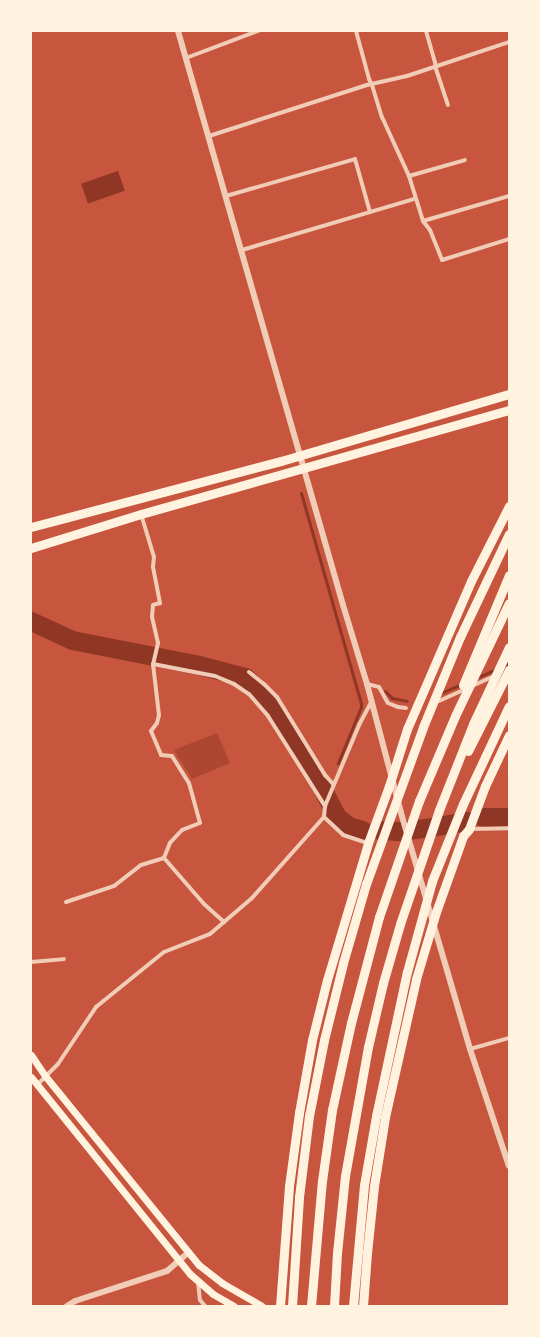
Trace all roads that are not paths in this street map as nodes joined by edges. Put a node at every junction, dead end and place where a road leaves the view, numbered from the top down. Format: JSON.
{"nodes":[{"id":1,"x":178,"y":31,"type":"edge"},
{"id":2,"x":258,"y":31,"type":"edge"},
{"id":3,"x":356,"y":31,"type":"edge"},
{"id":4,"x":426,"y":31,"type":"edge"},
{"id":5,"x":509,"y":42,"type":"edge"},
{"id":6,"x":186,"y":58,"type":"junction"},
{"id":7,"x":436,"y":65,"type":"junction"},
{"id":8,"x":372,"y":85,"type":"junction"},
{"id":9,"x":448,"y":105,"type":"dead end"},
{"id":10,"x":209,"y":136,"type":"junction"},
{"id":11,"x":465,"y":160,"type":"dead end"},
{"id":12,"x":409,"y":176,"type":"junction"},
{"id":13,"x":226,"y":196,"type":"junction"},
{"id":14,"x":509,"y":196,"type":"edge"},
{"id":15,"x":414,"y":199,"type":"junction"},
{"id":16,"x":370,"y":212,"type":"junction"},
{"id":17,"x":423,"y":221,"type":"junction"},
{"id":18,"x":509,"y":239,"type":"edge"},
{"id":19,"x":242,"y":250,"type":"junction"},
{"id":20,"x":509,"y":394,"type":"edge"},
{"id":21,"x":509,"y":410,"type":"edge"},
{"id":22,"x":300,"y":455,"type":"junction"},
{"id":23,"x":304,"y":468,"type":"junction"},
{"id":24,"x":509,"y":506,"type":"edge"},
{"id":25,"x":141,"y":514,"type":"junction"},
{"id":26,"x":31,"y":527,"type":"edge"},
{"id":27,"x":509,"y":534,"type":"edge"},
{"id":28,"x":31,"y":548,"type":"edge"},
{"id":29,"x":509,"y":575,"type":"edge"},
{"id":30,"x":509,"y":603,"type":"edge"},
{"id":31,"x":509,"y":647,"type":"edge"},
{"id":32,"x":153,"y":664,"type":"junction"},
{"id":33,"x":509,"y":670,"type":"edge"},
{"id":34,"x":249,"y":672,"type":"dead end"},
{"id":35,"x":367,"y":684,"type":"junction"},
{"id":36,"x":372,"y":701,"type":"junction"},
{"id":37,"x":439,"y":701,"type":"dead end"},
{"id":38,"x":509,"y":706,"type":"edge"},
{"id":39,"x":406,"y":708,"type":"dead end"},
{"id":40,"x":509,"y":735,"type":"edge"},
{"id":41,"x":392,"y":777,"type":"junction"},
{"id":42,"x":334,"y":785,"type":"junction"},
{"id":43,"x":419,"y":801,"type":"junction"},
{"id":44,"x":325,"y":805,"type":"junction"},
{"id":45,"x":439,"y":810,"type":"junction"},
{"id":46,"x":324,"y":817,"type":"junction"},
{"id":47,"x":509,"y":828,"type":"edge"},
{"id":48,"x":469,"y":829,"type":"junction"},
{"id":49,"x":368,"y":843,"type":"junction"},
{"id":50,"x":164,"y":858,"type":"junction"},
{"id":51,"x":66,"y":902,"type":"dead end"},
{"id":52,"x":224,"y":922,"type":"junction"},
{"id":53,"x":433,"y":922,"type":"junction"},
{"id":54,"x":64,"y":959,"type":"dead end"},
{"id":55,"x":31,"y":962,"type":"edge"},
{"id":56,"x":509,"y":1038,"type":"edge"},
{"id":57,"x":470,"y":1049,"type":"junction"},
{"id":58,"x":31,"y":1055,"type":"edge"},
{"id":59,"x":31,"y":1077,"type":"edge"},
{"id":60,"x":46,"y":1077,"type":"junction"},
{"id":61,"x":36,"y":1085,"type":"junction"},
{"id":62,"x":509,"y":1166,"type":"edge"},
{"id":63,"x":189,"y":1252,"type":"junction"},
{"id":64,"x":179,"y":1262,"type":"junction"},
{"id":65,"x":198,"y":1282,"type":"junction"},
{"id":66,"x":365,"y":1304,"type":"edge"},
{"id":67,"x":67,"y":1306,"type":"edge"},
{"id":68,"x":205,"y":1306,"type":"edge"},
{"id":69,"x":234,"y":1306,"type":"edge"},
{"id":70,"x":262,"y":1306,"type":"edge"},
{"id":71,"x":280,"y":1306,"type":"edge"},
{"id":72,"x":292,"y":1306,"type":"edge"},
{"id":73,"x":311,"y":1306,"type":"edge"},
{"id":74,"x":334,"y":1306,"type":"edge"},
{"id":75,"x":353,"y":1306,"type":"edge"}],
"edges":[{"from":1,"to":6,"type":"street"},
{"from":2,"to":6,"type":"street"},
{"from":3,"to":8,"type":"street"},
{"from":4,"to":7,"type":"street"},
{"from":5,"to":7,"type":"street"},
{"from":6,"to":10,"type":"street"},
{"from":7,"to":8,"type":"street"},
{"from":7,"to":9,"type":"street"},
{"from":8,"to":10,"type":"street"},
{"from":8,"to":12,"type":"street"},
{"from":10,"to":13,"type":"street"},
{"from":11,"to":12,"type":"street"},
{"from":12,"to":15,"type":"street"},
{"from":13,"to":16,"type":"street"},
{"from":13,"to":19,"type":"street"},
{"from":14,"to":17,"type":"street"},
{"from":15,"to":16,"type":"street"},
{"from":15,"to":17,"type":"street"},
{"from":16,"to":19,"type":"street"},
{"from":17,"to":18,"type":"street"},
{"from":19,"to":22,"type":"street"},
{"from":20,"to":22,"type":"highway"},
{"from":21,"to":23,"type":"highway"},
{"from":22,"to":23,"type":"street"},
{"from":22,"to":26,"type":"highway"},
{"from":23,"to":25,"type":"highway"},
{"from":23,"to":35,"type":"street"},
{"from":24,"to":41,"type":"highway"},
{"from":25,"to":28,"type":"highway"},
{"from":25,"to":32,"type":"street"},
{"from":27,"to":72,"type":"highway"},
{"from":29,"to":43,"type":"highway"},
{"from":30,"to":43,"type":"highway"},
{"from":31,"to":45,"type":"highway"},
{"from":32,"to":44,"type":"street"},
{"from":32,"to":50,"type":"street"},
{"from":33,"to":37,"type":"street"},
{"from":33,"to":45,"type":"highway"},
{"from":34,"to":42,"type":"street"},
{"from":35,"to":36,"type":"street"},
{"from":35,"to":39,"type":"street"},
{"from":36,"to":41,"type":"street"},
{"from":36,"to":42,"type":"street"},
{"from":38,"to":75,"type":"highway"},
{"from":40,"to":48,"type":"highway"},
{"from":41,"to":49,"type":"highway"},
{"from":41,"to":53,"type":"street"},
{"from":42,"to":44,"type":"street"},
{"from":43,"to":73,"type":"highway"},
{"from":44,"to":46,"type":"street"},
{"from":45,"to":74,"type":"highway"},
{"from":46,"to":49,"type":"street"},
{"from":46,"to":52,"type":"street"},
{"from":47,"to":48,"type":"street"},
{"from":48,"to":53,"type":"highway"},
{"from":49,"to":71,"type":"highway"},
{"from":50,"to":51,"type":"street"},
{"from":50,"to":52,"type":"street"},
{"from":52,"to":60,"type":"street"},
{"from":53,"to":57,"type":"street"},
{"from":53,"to":66,"type":"highway"},
{"from":54,"to":55,"type":"street"},
{"from":56,"to":57,"type":"street"},
{"from":57,"to":62,"type":"street"},
{"from":58,"to":60,"type":"main road"},
{"from":59,"to":61,"type":"main road"},
{"from":60,"to":61,"type":"street"},
{"from":60,"to":63,"type":"main road"},
{"from":61,"to":64,"type":"main road"},
{"from":63,"to":64,"type":"street"},
{"from":63,"to":70,"type":"main road"},
{"from":64,"to":65,"type":"main road"},
{"from":64,"to":67,"type":"street"},
{"from":65,"to":68,"type":"street"},
{"from":65,"to":69,"type":"main road"}]}
